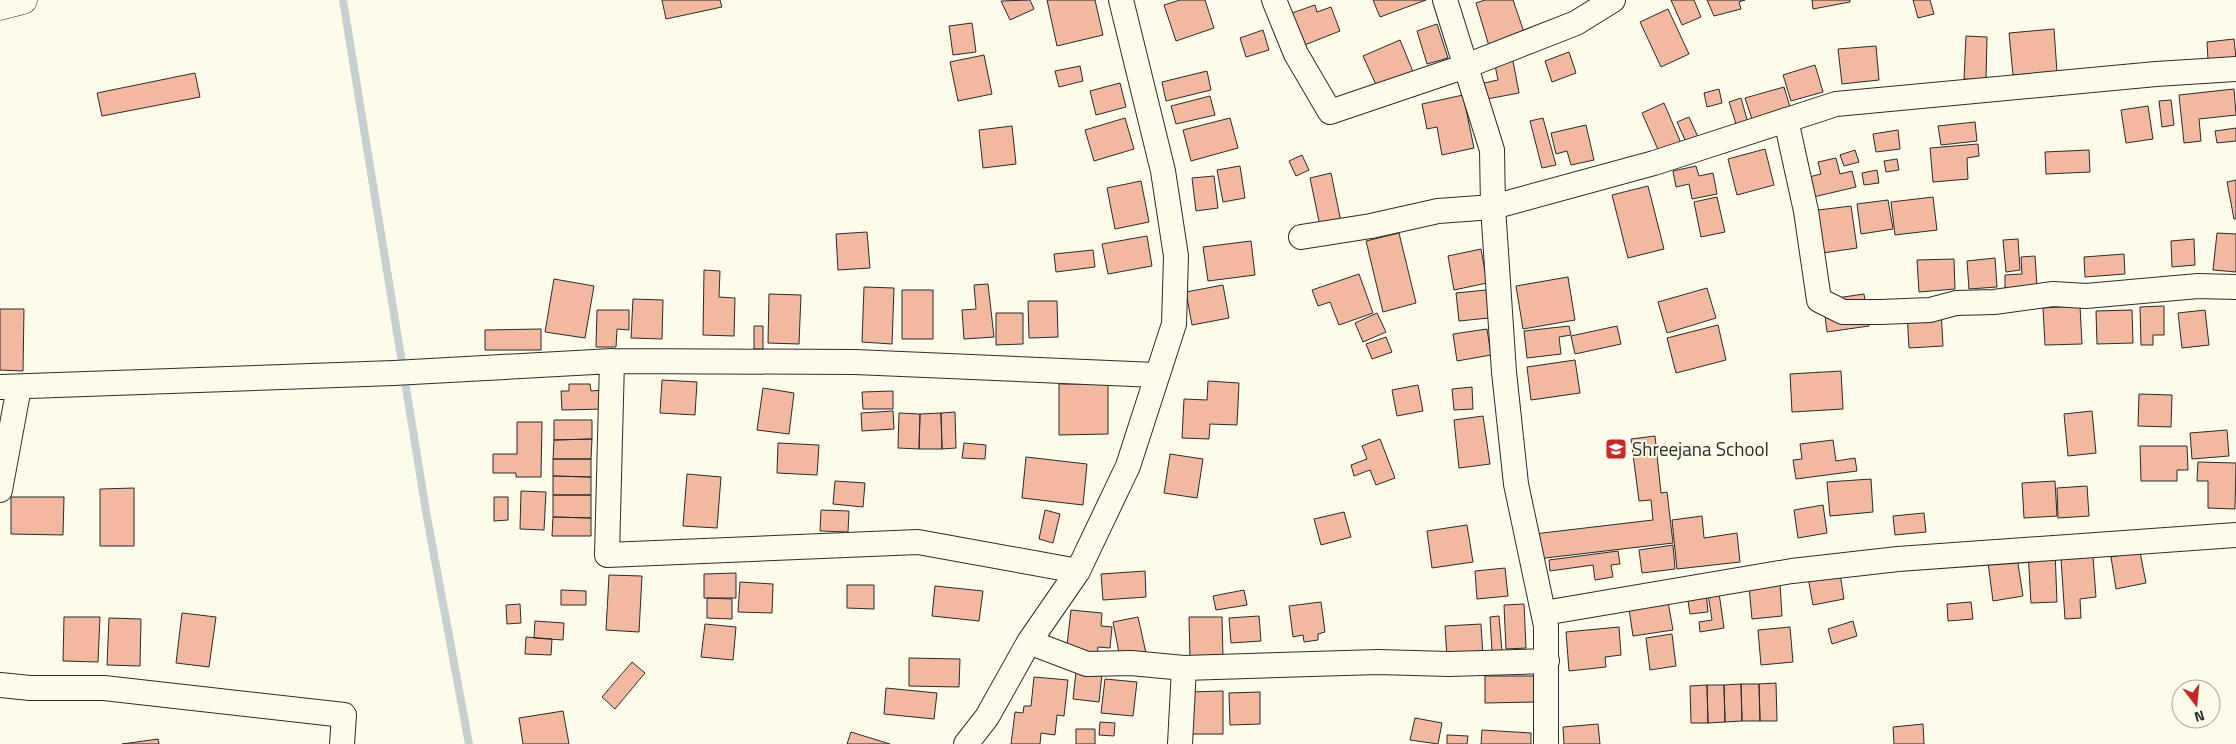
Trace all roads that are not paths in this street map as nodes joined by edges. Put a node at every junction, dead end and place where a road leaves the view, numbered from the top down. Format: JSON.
{"nodes":[{"id":1,"x":23,"y":0,"type":"edge"},
{"id":2,"x":1121,"y":0,"type":"edge"},
{"id":3,"x":1274,"y":0,"type":"edge"},
{"id":4,"x":1445,"y":0,"type":"edge"},
{"id":5,"x":1613,"y":0,"type":"edge"},
{"id":6,"x":0,"y":6,"type":"edge"},
{"id":7,"x":1466,"y":66,"type":"junction"},
{"id":8,"x":2236,"y":69,"type":"edge"},
{"id":9,"x":1786,"y":120,"type":"junction"},
{"id":10,"x":1493,"y":207,"type":"junction"},
{"id":11,"x":1301,"y":237,"type":"dead end"},
{"id":12,"x":2236,"y":287,"type":"edge"},
{"id":13,"x":612,"y":362,"type":"junction"},
{"id":14,"x":1156,"y":375,"type":"junction"},
{"id":15,"x":10,"y":387,"type":"edge"},
{"id":16,"x":0,"y":490,"type":"edge"},
{"id":17,"x":2236,"y":535,"type":"edge"},
{"id":18,"x":1078,"y":571,"type":"junction"},
{"id":19,"x":1544,"y":612,"type":"junction"},
{"id":20,"x":1029,"y":642,"type":"junction"},
{"id":21,"x":1547,"y":661,"type":"junction"},
{"id":22,"x":1184,"y":668,"type":"junction"},
{"id":23,"x":0,"y":685,"type":"edge"},
{"id":24,"x":342,"y":744,"type":"edge"},
{"id":25,"x":966,"y":744,"type":"edge"},
{"id":26,"x":1180,"y":744,"type":"edge"},
{"id":27,"x":1546,"y":744,"type":"edge"}],
"edges":[{"from":1,"to":6,"type":"highway"},
{"from":2,"to":14,"type":"street"},
{"from":3,"to":7,"type":"street"},
{"from":4,"to":7,"type":"street"},
{"from":5,"to":7,"type":"street"},
{"from":7,"to":10,"type":"street"},
{"from":8,"to":9,"type":"street"},
{"from":9,"to":10,"type":"street"},
{"from":9,"to":12,"type":"street"},
{"from":10,"to":11,"type":"street"},
{"from":10,"to":19,"type":"street"},
{"from":13,"to":14,"type":"street"},
{"from":13,"to":15,"type":"street"},
{"from":13,"to":18,"type":"street"},
{"from":14,"to":18,"type":"street"},
{"from":15,"to":16,"type":"street"},
{"from":17,"to":19,"type":"street"},
{"from":18,"to":20,"type":"street"},
{"from":19,"to":21,"type":"street"},
{"from":20,"to":22,"type":"street"},
{"from":20,"to":25,"type":"street"},
{"from":21,"to":22,"type":"street"},
{"from":21,"to":27,"type":"street"},
{"from":22,"to":26,"type":"street"},
{"from":23,"to":24,"type":"street"}]}
